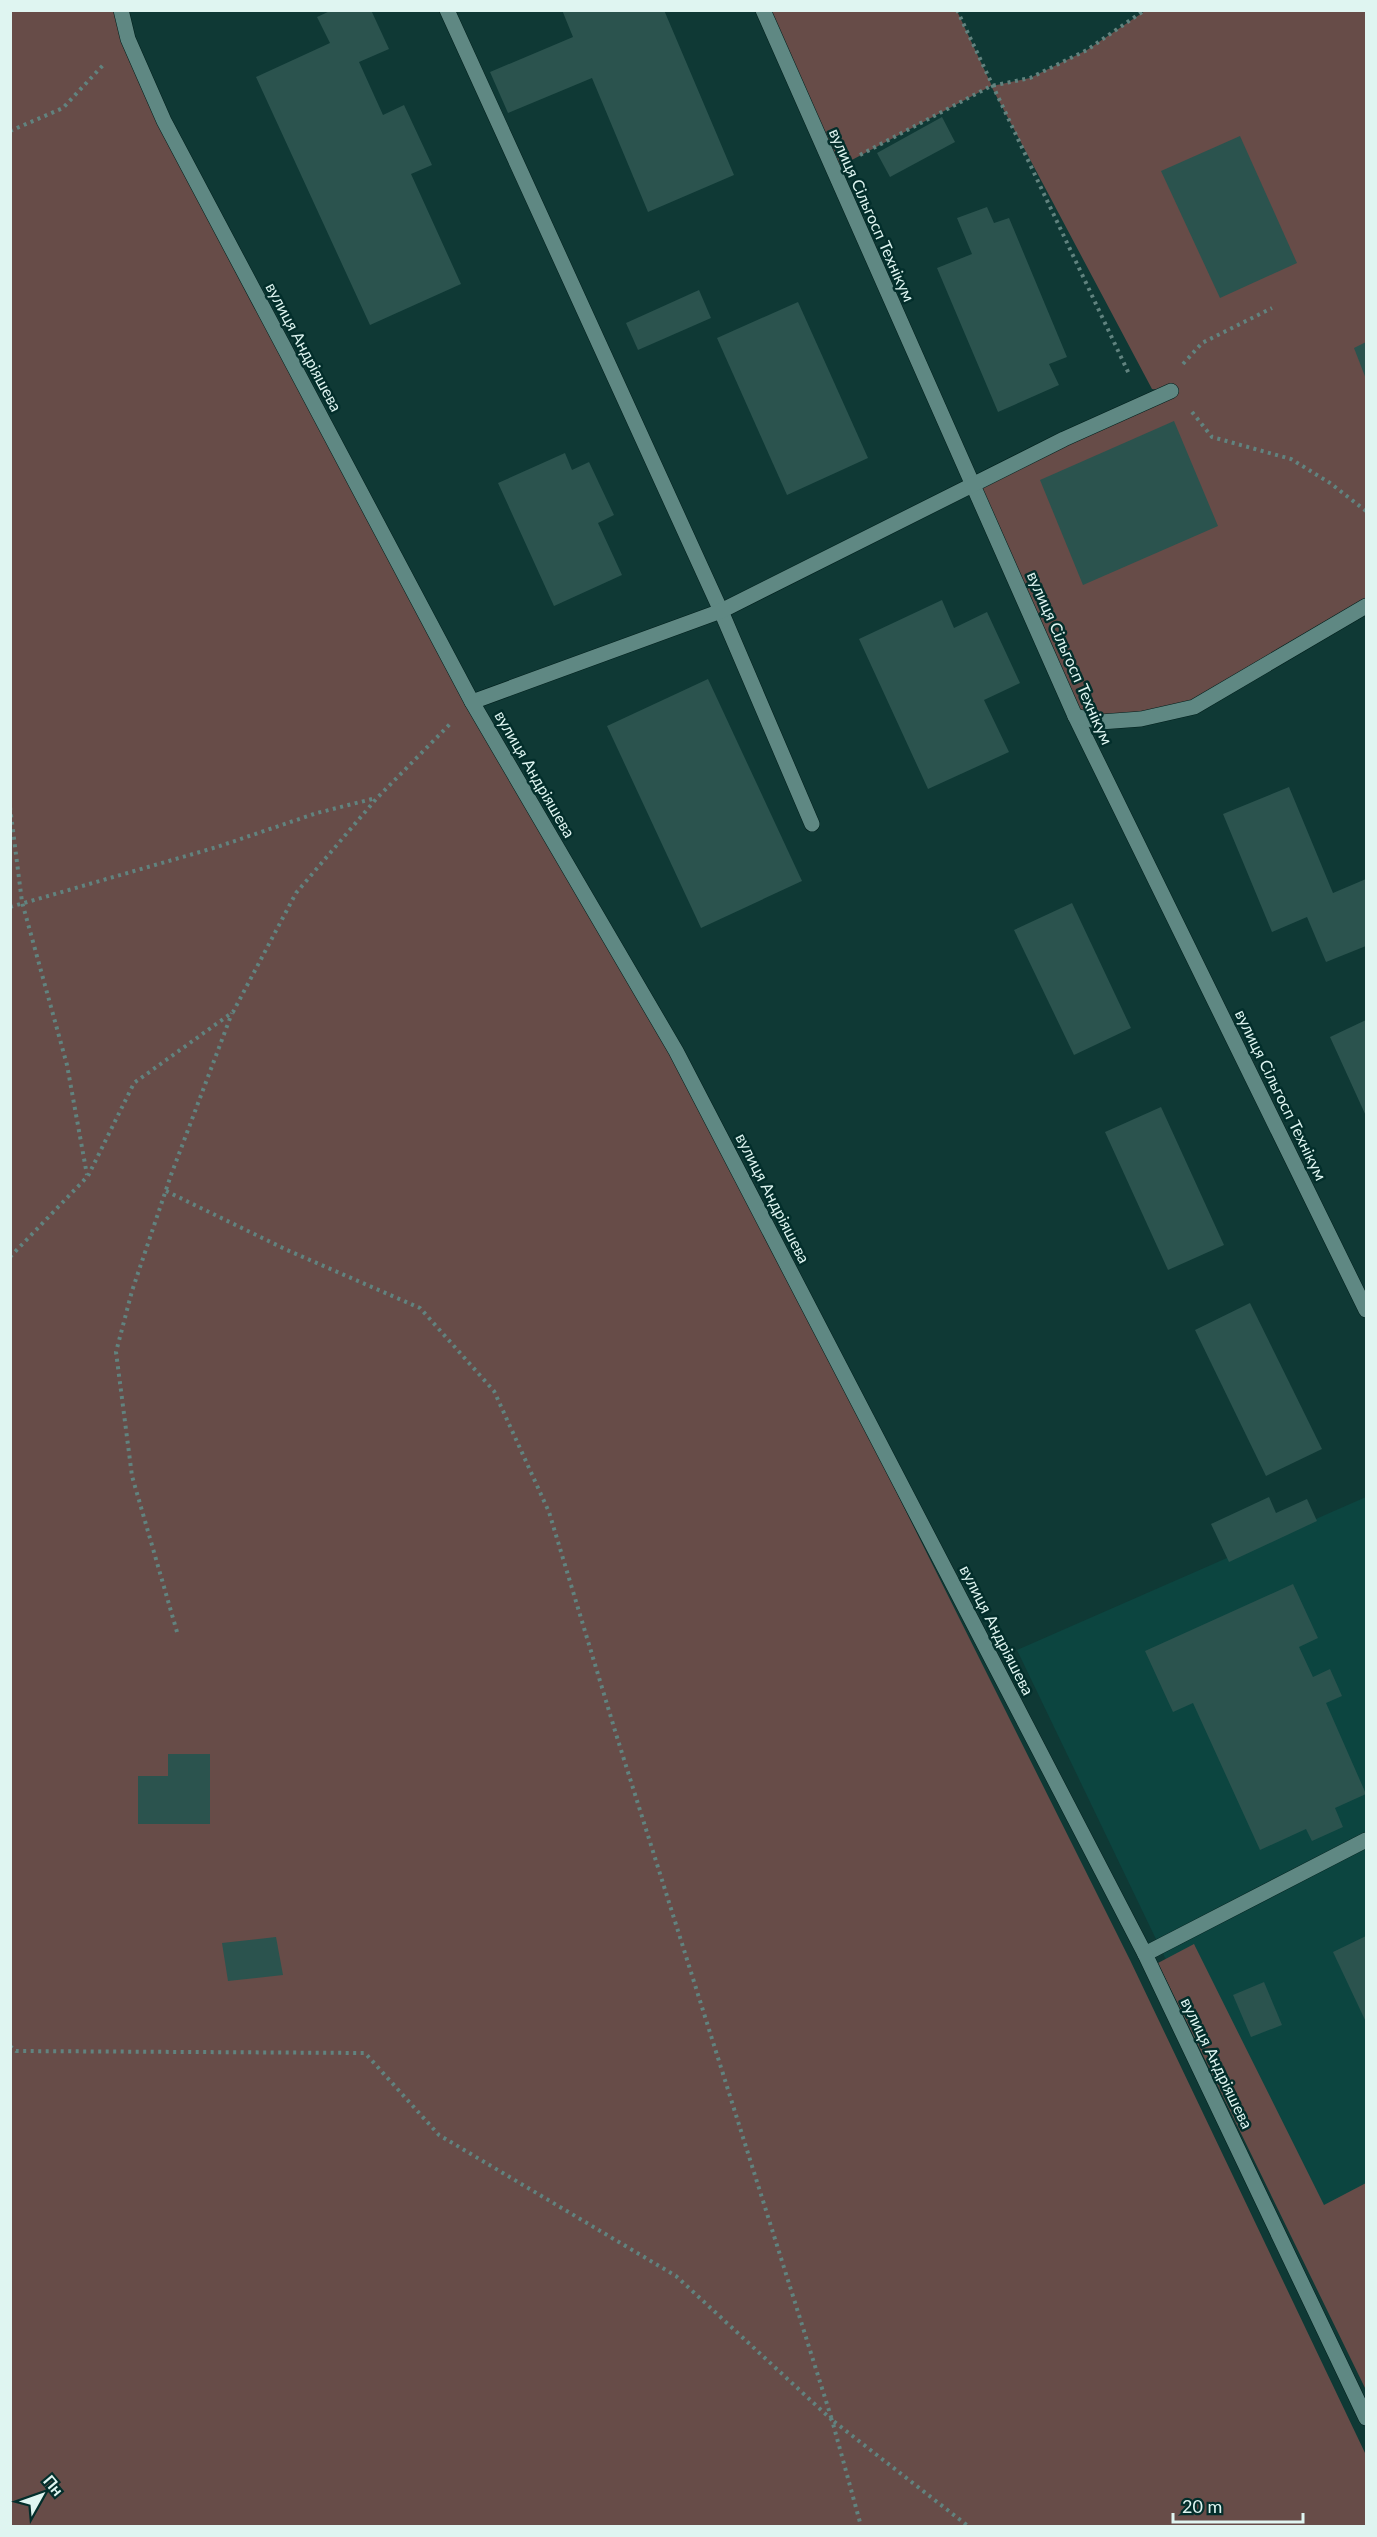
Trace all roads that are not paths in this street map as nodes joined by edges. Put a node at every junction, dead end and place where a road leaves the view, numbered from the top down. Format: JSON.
{"nodes":[{"id":1,"x":121,"y":10,"type":"edge"},
{"id":2,"x":447,"y":10,"type":"edge"},
{"id":3,"x":763,"y":10,"type":"edge"},
{"id":4,"x":1171,"y":391,"type":"road end"},
{"id":5,"x":973,"y":486,"type":"junction"},
{"id":6,"x":1366,"y":606,"type":"edge"},
{"id":7,"x":721,"y":612,"type":"junction"},
{"id":8,"x":472,"y":702,"type":"junction"},
{"id":9,"x":1075,"y":716,"type":"junction"},
{"id":10,"x":812,"y":824,"type":"dead end"},
{"id":11,"x":1366,"y":1310,"type":"edge"},
{"id":12,"x":1366,"y":1840,"type":"edge"},
{"id":13,"x":1145,"y":1954,"type":"junction"},
{"id":14,"x":1366,"y":2418,"type":"edge"}],
"edges":[{"from":1,"to":8,"type":"street","name":"вулиця Андріяшева"},
{"from":2,"to":7,"type":"street"},
{"from":3,"to":5,"type":"street","name":"вулиця Сільгосп Технікум"},
{"from":4,"to":5,"type":"street"},
{"from":5,"to":7,"type":"street"},
{"from":5,"to":9,"type":"street","name":"вулиця Сільгосп Технікум"},
{"from":6,"to":9,"type":"street"},
{"from":7,"to":8,"type":"street"},
{"from":7,"to":10,"type":"street"},
{"from":8,"to":13,"type":"street","name":"вулиця Андріяшева"},
{"from":9,"to":11,"type":"street","name":"вулиця Сільгосп Технікум"},
{"from":12,"to":13,"type":"street"},
{"from":13,"to":14,"type":"street","name":"вулиця Андріяшева"}]}
